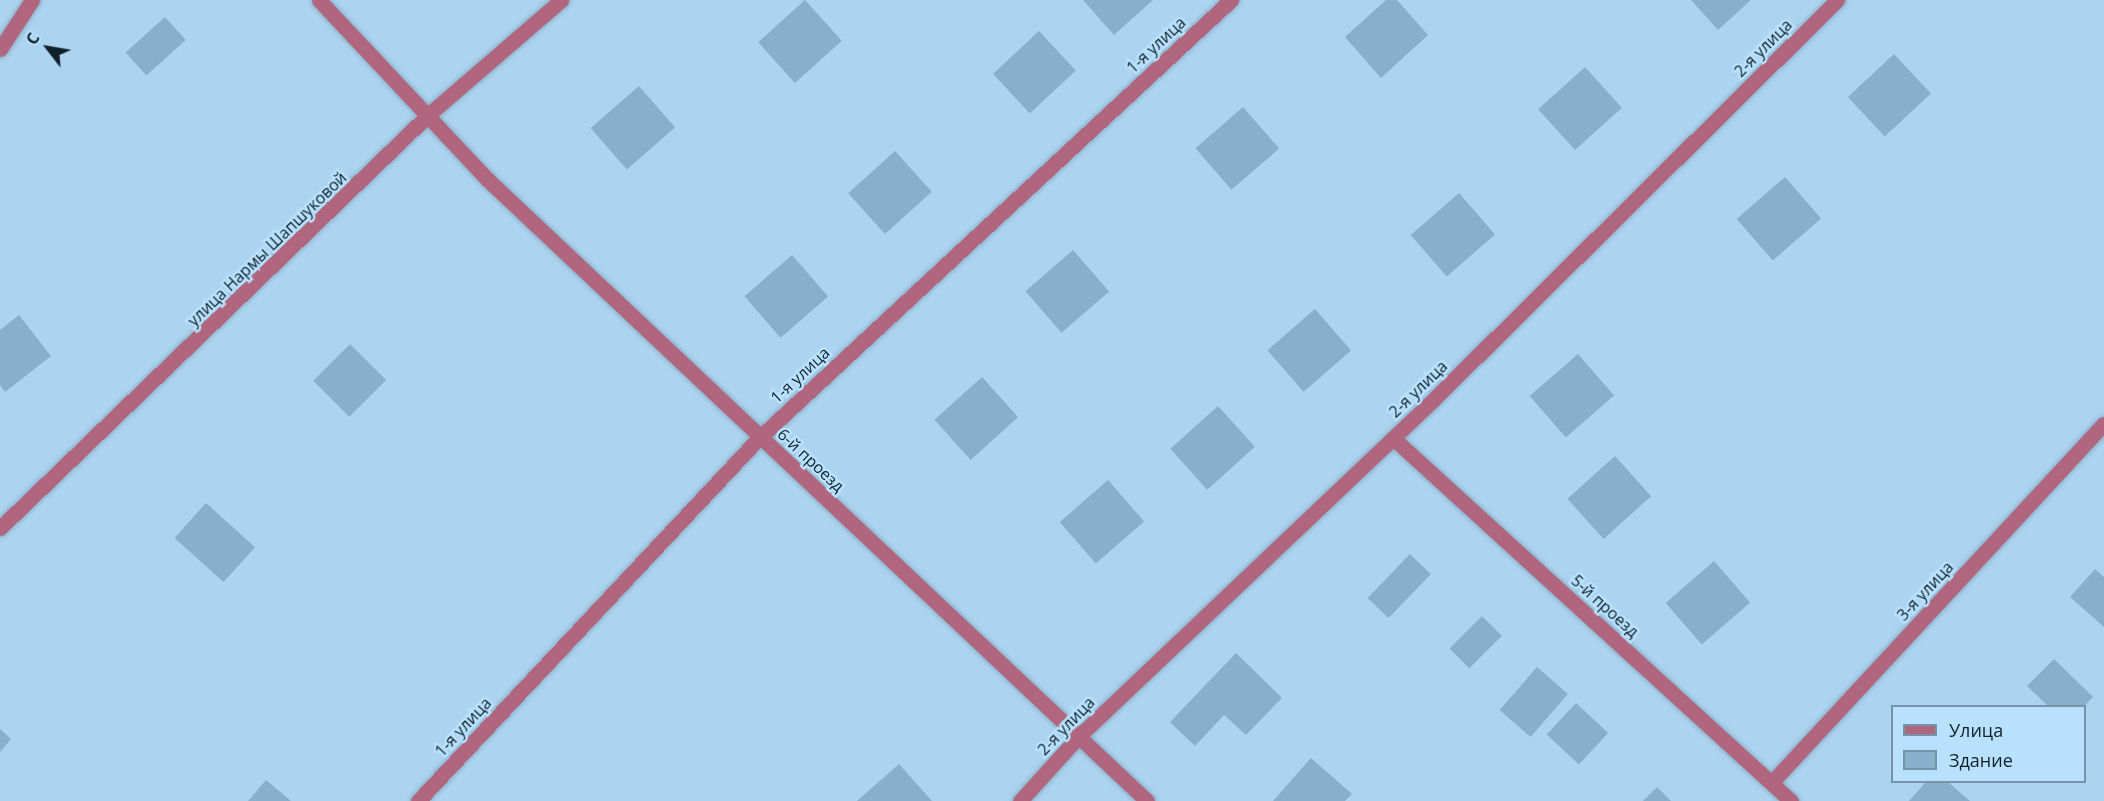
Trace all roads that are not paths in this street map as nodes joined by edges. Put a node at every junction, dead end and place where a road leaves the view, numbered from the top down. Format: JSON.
{"nodes":[{"id":1,"x":32,"y":0,"type":"edge"},
{"id":2,"x":319,"y":0,"type":"edge"},
{"id":3,"x":561,"y":0,"type":"edge"},
{"id":4,"x":1231,"y":0,"type":"edge"},
{"id":5,"x":1837,"y":0,"type":"edge"},
{"id":6,"x":0,"y":49,"type":"edge"},
{"id":7,"x":428,"y":115,"type":"junction"},
{"id":8,"x":2104,"y":424,"type":"edge"},
{"id":9,"x":760,"y":436,"type":"junction"},
{"id":10,"x":1393,"y":438,"type":"junction"},
{"id":11,"x":0,"y":528,"type":"edge"},
{"id":12,"x":1078,"y":737,"type":"junction"},
{"id":13,"x":1772,"y":782,"type":"junction"},
{"id":14,"x":418,"y":801,"type":"edge"},
{"id":15,"x":1020,"y":801,"type":"edge"},
{"id":16,"x":1147,"y":801,"type":"edge"},
{"id":17,"x":1791,"y":801,"type":"edge"}],
"edges":[{"from":1,"to":6,"type":"street"},
{"from":2,"to":7,"type":"street","name":"6-й проезд"},
{"from":3,"to":7,"type":"street","name":"улица Нармы Шапшуковой"},
{"from":4,"to":9,"type":"street","name":"1-я улица"},
{"from":5,"to":10,"type":"street","name":"2-я улица"},
{"from":7,"to":9,"type":"street","name":"6-й проезд"},
{"from":7,"to":11,"type":"street","name":"улица Нармы Шапшуковой"},
{"from":8,"to":13,"type":"street","name":"3-я улица"},
{"from":9,"to":12,"type":"street","name":"6-й проезд"},
{"from":9,"to":14,"type":"street","name":"1-я улица"},
{"from":10,"to":12,"type":"street","name":"2-я улица"},
{"from":10,"to":13,"type":"street","name":"5-й проезд"},
{"from":12,"to":15,"type":"street","name":"2-я улица"},
{"from":12,"to":16,"type":"street","name":"6-й проезд"},
{"from":13,"to":17,"type":"street","name":"5-й проезд"}]}
